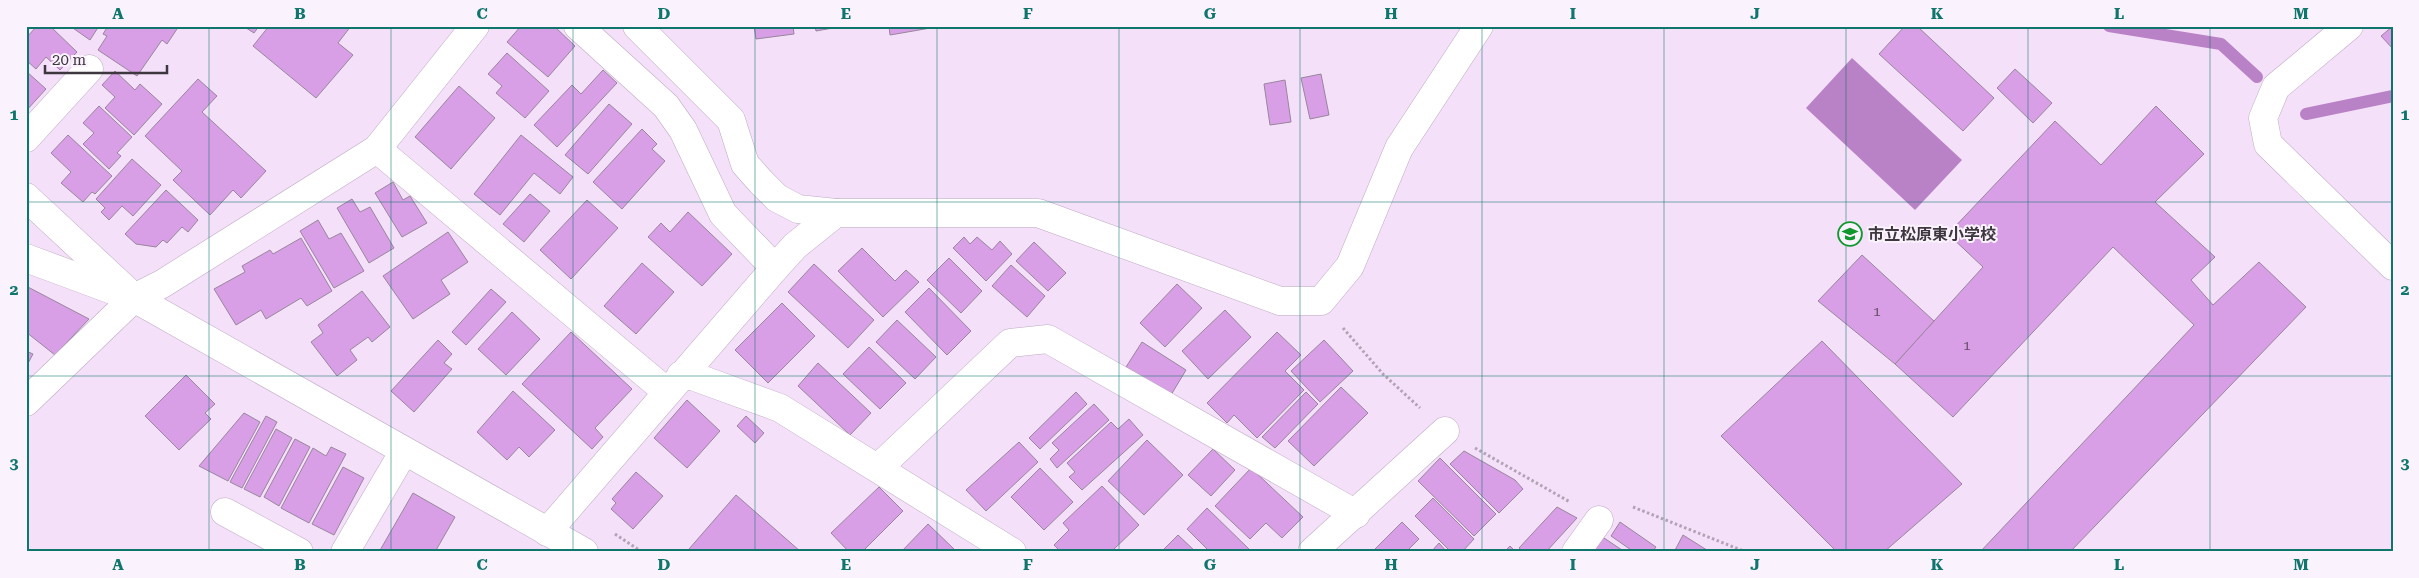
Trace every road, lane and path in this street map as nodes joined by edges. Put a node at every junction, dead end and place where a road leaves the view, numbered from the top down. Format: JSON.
{"nodes":[{"id":1,"x":475,"y":26,"type":"edge"},
{"id":2,"x":578,"y":26,"type":"edge"},
{"id":3,"x":637,"y":26,"type":"edge"},
{"id":4,"x":1478,"y":26,"type":"edge"},
{"id":5,"x":2334,"y":31,"type":"edge"},
{"id":6,"x":89,"y":69,"type":"dead end"},
{"id":7,"x":26,"y":138,"type":"edge"},
{"id":8,"x":378,"y":149,"type":"junction"},
{"id":9,"x":26,"y":197,"type":"edge"},
{"id":10,"x":836,"y":213,"type":"junction"},
{"id":11,"x":26,"y":258,"type":"edge"},
{"id":12,"x":2393,"y":266,"type":"edge"},
{"id":13,"x":775,"y":268,"type":"junction"},
{"id":14,"x":134,"y":298,"type":"junction"},
{"id":15,"x":1321,"y":301,"type":"junction"},
{"id":16,"x":674,"y":383,"type":"junction"},
{"id":17,"x":26,"y":402,"type":"edge"},
{"id":18,"x":1445,"y":431,"type":"junction"},
{"id":19,"x":404,"y":451,"type":"junction"},
{"id":20,"x":878,"y":468,"type":"junction"},
{"id":21,"x":225,"y":512,"type":"dead end"},
{"id":22,"x":1356,"y":514,"type":"junction"},
{"id":23,"x":1599,"y":520,"type":"junction"},
{"id":24,"x":547,"y":532,"type":"junction"},
{"id":25,"x":299,"y":552,"type":"edge"},
{"id":26,"x":345,"y":552,"type":"edge"},
{"id":27,"x":584,"y":552,"type":"edge"},
{"id":28,"x":1012,"y":552,"type":"edge"},
{"id":29,"x":1312,"y":552,"type":"edge"},
{"id":30,"x":1576,"y":552,"type":"edge"},
{"id":31,"x":1746,"y":552,"type":"edge"}],
"edges":[{"from":1,"to":8,"type":"street"},
{"from":2,"to":13,"type":"street"},
{"from":3,"to":10,"type":"street"},
{"from":4,"to":15,"type":"street"},
{"from":5,"to":12,"type":"street"},
{"from":6,"to":7,"type":"street"},
{"from":8,"to":14,"type":"street"},
{"from":8,"to":16,"type":"street"},
{"from":9,"to":14,"type":"street"},
{"from":10,"to":13,"type":"street"},
{"from":10,"to":15,"type":"street"},
{"from":11,"to":14,"type":"street"},
{"from":13,"to":16,"type":"street"},
{"from":14,"to":17,"type":"street"},
{"from":14,"to":19,"type":"street"},
{"from":15,"to":18,"type":"path"},
{"from":16,"to":20,"type":"street"},
{"from":16,"to":24,"type":"street"},
{"from":18,"to":22,"type":"street"},
{"from":18,"to":23,"type":"path"},
{"from":19,"to":24,"type":"street"},
{"from":19,"to":26,"type":"street"},
{"from":20,"to":22,"type":"street"},
{"from":20,"to":28,"type":"street"},
{"from":21,"to":25,"type":"street"},
{"from":22,"to":29,"type":"street"},
{"from":23,"to":30,"type":"street"},
{"from":23,"to":31,"type":"path"},
{"from":24,"to":27,"type":"street"}]}
